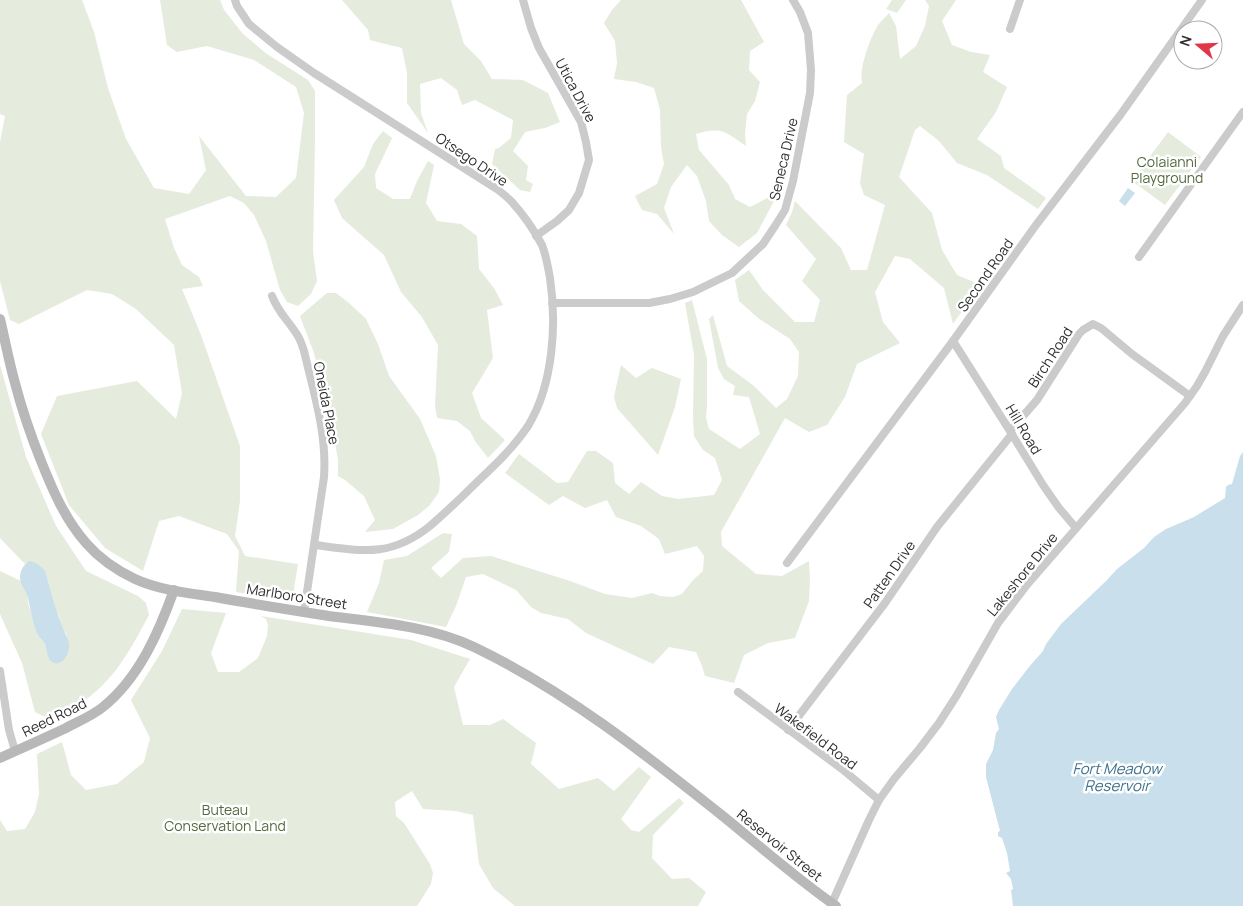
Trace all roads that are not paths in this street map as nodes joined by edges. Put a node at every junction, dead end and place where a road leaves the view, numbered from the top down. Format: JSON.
{"nodes":[{"id":1,"x":234,"y":0,"type":"edge"},
{"id":2,"x":523,"y":0,"type":"edge"},
{"id":3,"x":794,"y":0,"type":"edge"},
{"id":4,"x":1020,"y":0,"type":"edge"},
{"id":5,"x":1202,"y":0,"type":"edge"},
{"id":6,"x":1010,"y":28,"type":"dead end"},
{"id":7,"x":1243,"y":112,"type":"edge"},
{"id":8,"x":536,"y":236,"type":"junction"},
{"id":9,"x":1139,"y":257,"type":"dead end"},
{"id":10,"x":272,"y":296,"type":"dead end"},
{"id":11,"x":552,"y":303,"type":"junction"},
{"id":12,"x":1243,"y":305,"type":"edge"},
{"id":13,"x":0,"y":319,"type":"edge"},
{"id":14,"x":953,"y":341,"type":"junction"},
{"id":15,"x":1190,"y":396,"type":"junction"},
{"id":16,"x":1011,"y":432,"type":"junction"},
{"id":17,"x":1076,"y":528,"type":"junction"},
{"id":18,"x":314,"y":545,"type":"junction"},
{"id":19,"x":787,"y":563,"type":"dead end"},
{"id":20,"x":174,"y":590,"type":"junction"},
{"id":21,"x":304,"y":612,"type":"junction"},
{"id":22,"x":0,"y":671,"type":"edge"},
{"id":23,"x":738,"y":692,"type":"dead end"},
{"id":24,"x":788,"y":730,"type":"junction"},
{"id":25,"x":15,"y":751,"type":"junction"},
{"id":26,"x":0,"y":758,"type":"edge"},
{"id":27,"x":879,"y":800,"type":"junction"},
{"id":28,"x":708,"y":804,"type":"joint"},
{"id":29,"x":834,"y":904,"type":"edge"}],
"edges":[{"from":1,"to":8,"type":"street","name":"Otsego Drive"},
{"from":2,"to":8,"type":"street","name":"Utica Drive"},
{"from":3,"to":11,"type":"street","name":"Seneca Drive"},
{"from":4,"to":6,"type":"street"},
{"from":5,"to":14,"type":"street","name":"Second Road"},
{"from":7,"to":9,"type":"street"},
{"from":8,"to":11,"type":"street","name":"Otsego Drive"},
{"from":10,"to":18,"type":"street","name":"Oneida Place"},
{"from":11,"to":18,"type":"street","name":"Otsego Drive"},
{"from":12,"to":15,"type":"street","name":"Lakeshore Drive"},
{"from":13,"to":20,"type":"street","name":"Marlboro Street"},
{"from":14,"to":16,"type":"street","name":"Hill Road"},
{"from":14,"to":19,"type":"street","name":"Second Road"},
{"from":15,"to":16,"type":"street","name":"Birch Road"},
{"from":15,"to":17,"type":"street","name":"Lakeshore Drive"},
{"from":16,"to":17,"type":"street","name":"Hill Road"},
{"from":16,"to":24,"type":"street","name":"Patten Drive"},
{"from":17,"to":27,"type":"street","name":"Lakeshore Drive"},
{"from":18,"to":21,"type":"street","name":"Oneida Place"},
{"from":20,"to":21,"type":"street","name":"Marlboro Street"},
{"from":20,"to":25,"type":"street","name":"Reed Road"},
{"from":21,"to":28,"type":"street","name":"Marlboro Street"},
{"from":22,"to":25,"type":"street"},
{"from":23,"to":24,"type":"street","name":"Wakefield Road"},
{"from":24,"to":27,"type":"street","name":"Wakefield Road"},
{"from":25,"to":26,"type":"street","name":"Reed Road"},
{"from":27,"to":29,"type":"street","name":"Lakeshore Drive"},
{"from":28,"to":29,"type":"street","name":"Reservoir Street"}]}
